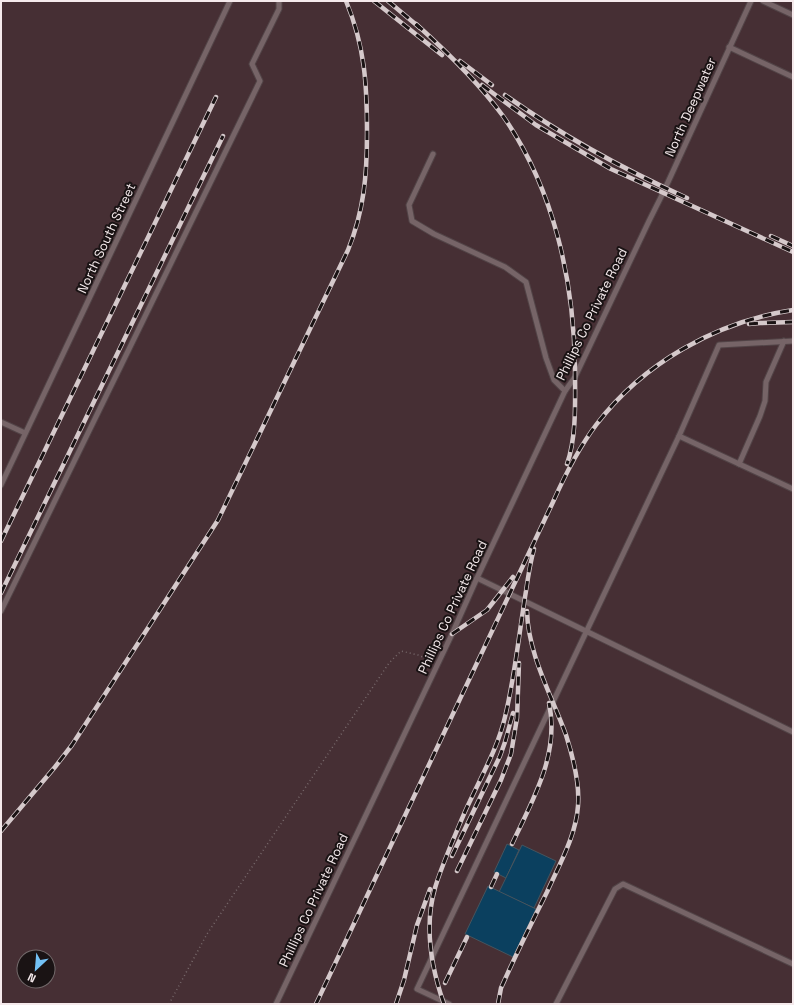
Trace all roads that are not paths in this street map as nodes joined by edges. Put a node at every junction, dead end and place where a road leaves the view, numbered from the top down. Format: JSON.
{"nodes":[{"id":1,"x":230,"y":1,"type":"edge"},
{"id":2,"x":279,"y":1,"type":"edge"},
{"id":3,"x":751,"y":1,"type":"edge"},
{"id":4,"x":763,"y":1,"type":"edge"},
{"id":5,"x":793,"y":15,"type":"edge"},
{"id":6,"x":729,"y":48,"type":"junction"},
{"id":7,"x":793,"y":77,"type":"edge"},
{"id":8,"x":433,"y":154,"type":"dead end"},
{"id":9,"x":649,"y":221,"type":"joint"},
{"id":10,"x":784,"y":341,"type":"junction"},
{"id":11,"x":793,"y":341,"type":"edge"},
{"id":12,"x":565,"y":390,"type":"junction"},
{"id":13,"x":1,"y":422,"type":"edge"},
{"id":14,"x":26,"y":433,"type":"junction"},
{"id":15,"x":679,"y":436,"type":"junction"},
{"id":16,"x":739,"y":464,"type":"junction"},
{"id":17,"x":1,"y":485,"type":"edge"},
{"id":18,"x":793,"y":489,"type":"edge"},
{"id":19,"x":477,"y":578,"type":"junction"},
{"id":20,"x":1,"y":611,"type":"edge"},
{"id":21,"x":586,"y":632,"type":"junction"},
{"id":22,"x":793,"y":732,"type":"edge"},
{"id":23,"x":793,"y":964,"type":"edge"},
{"id":24,"x":276,"y":1004,"type":"edge"},
{"id":25,"x":449,"y":1004,"type":"edge"},
{"id":26,"x":556,"y":1004,"type":"edge"}],
"edges":[{"from":1,"to":14,"type":"lane","name":"North South Street"},
{"from":2,"to":20,"type":"lane"},
{"from":3,"to":6,"type":"lane","name":"North Deepwater"},
{"from":4,"to":5,"type":"lane"},
{"from":6,"to":7,"type":"lane"},
{"from":6,"to":9,"type":"lane","name":"North Deepwater"},
{"from":8,"to":12,"type":"lane"},
{"from":9,"to":12,"type":"lane","name":"Phillips Co Private Road"},
{"from":10,"to":11,"type":"lane"},
{"from":10,"to":15,"type":"lane"},
{"from":10,"to":16,"type":"lane"},
{"from":12,"to":19,"type":"lane","name":"Phillips Co Private Road"},
{"from":13,"to":14,"type":"lane"},
{"from":14,"to":17,"type":"lane","name":"North South Street"},
{"from":15,"to":16,"type":"lane"},
{"from":15,"to":21,"type":"lane"},
{"from":16,"to":18,"type":"lane"},
{"from":19,"to":21,"type":"lane"},
{"from":19,"to":24,"type":"lane","name":"Phillips Co Private Road"},
{"from":21,"to":22,"type":"lane"},
{"from":21,"to":25,"type":"lane"},
{"from":23,"to":26,"type":"lane"}]}
